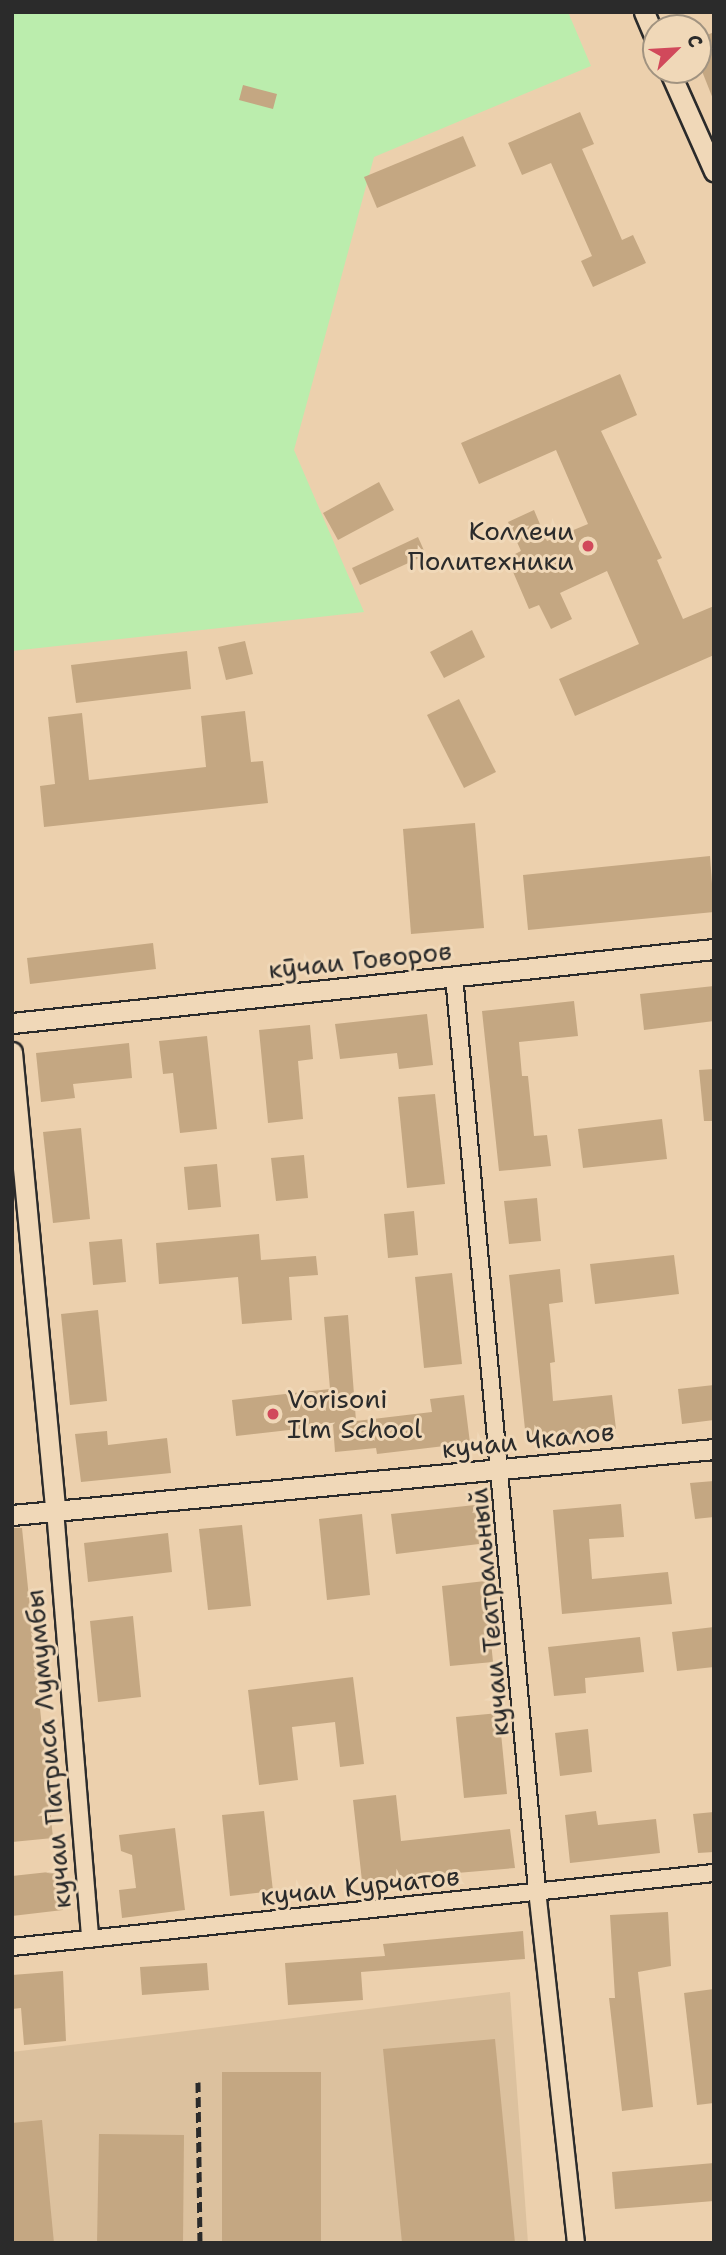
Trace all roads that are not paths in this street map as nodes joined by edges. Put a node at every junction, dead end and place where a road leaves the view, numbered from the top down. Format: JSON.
{"nodes":[{"id":1,"x":675,"y":84,"type":"edge"},
{"id":2,"x":714,"y":171,"type":"edge"},
{"id":3,"x":714,"y":949,"type":"edge"},
{"id":4,"x":454,"y":976,"type":"junction"},
{"id":5,"x":12,"y":1023,"type":"edge"},
{"id":6,"x":12,"y":1052,"type":"edge"},
{"id":7,"x":714,"y":1449,"type":"edge"},
{"id":8,"x":500,"y":1468,"type":"junction"},
{"id":9,"x":55,"y":1510,"type":"junction"},
{"id":10,"x":12,"y":1515,"type":"edge"},
{"id":11,"x":714,"y":1873,"type":"edge"},
{"id":12,"x":537,"y":1890,"type":"junction"},
{"id":13,"x":90,"y":1939,"type":"junction"},
{"id":14,"x":12,"y":1947,"type":"edge"},
{"id":15,"x":576,"y":2243,"type":"edge"}],
"edges":[{"from":1,"to":2,"type":"street"},
{"from":3,"to":4,"type":"street","name":"кӯчаи Говоров"},
{"from":4,"to":5,"type":"street","name":"кӯчаи Говоров"},
{"from":4,"to":8,"type":"street","name":"кучаи Театральный"},
{"from":6,"to":9,"type":"street","name":"кучаи Патриса Лумумбы"},
{"from":7,"to":8,"type":"street","name":"кучаи Чкалов"},
{"from":8,"to":9,"type":"street","name":"кучаи Чкалов"},
{"from":8,"to":12,"type":"street","name":"кучаи Театральный"},
{"from":9,"to":10,"type":"street","name":"кучаи Чкалов"},
{"from":9,"to":13,"type":"street","name":"кучаи Патриса Лумумбы"},
{"from":11,"to":12,"type":"street","name":"кучаи Курчатов"},
{"from":12,"to":13,"type":"street","name":"кучаи Курчатов"},
{"from":12,"to":15,"type":"street","name":"кучаи Театральный"},
{"from":13,"to":14,"type":"street","name":"кучаи Курчатов"}]}
